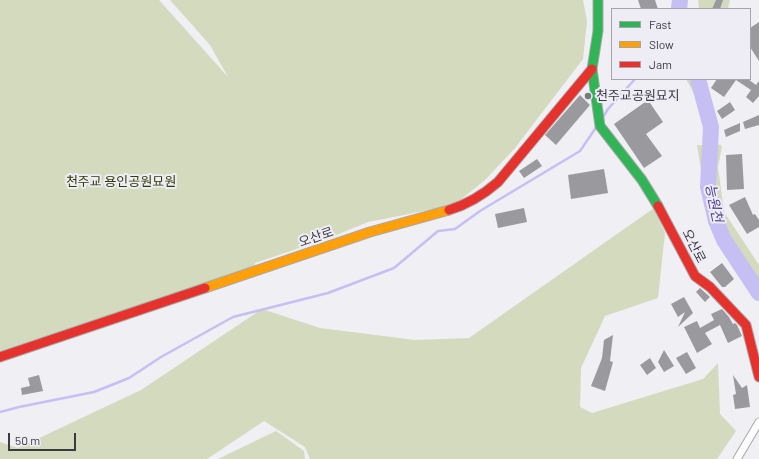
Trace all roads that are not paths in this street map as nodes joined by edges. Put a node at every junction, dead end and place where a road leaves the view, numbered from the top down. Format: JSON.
{"nodes":[{"id":1,"x":598,"y":0,"type":"edge"},
{"id":2,"x":592,"y":69,"type":"junction"},
{"id":3,"x":0,"y":357,"type":"edge"},
{"id":4,"x":759,"y":376,"type":"edge"},
{"id":5,"x":759,"y":422,"type":"edge"},
{"id":6,"x":737,"y":459,"type":"edge"}],
"edges":[{"from":1,"to":2,"type":"street"},
{"from":2,"to":3,"type":"street","name":"오산로"},
{"from":2,"to":4,"type":"street","name":"오산로"},
{"from":5,"to":6,"type":"street"}]}
